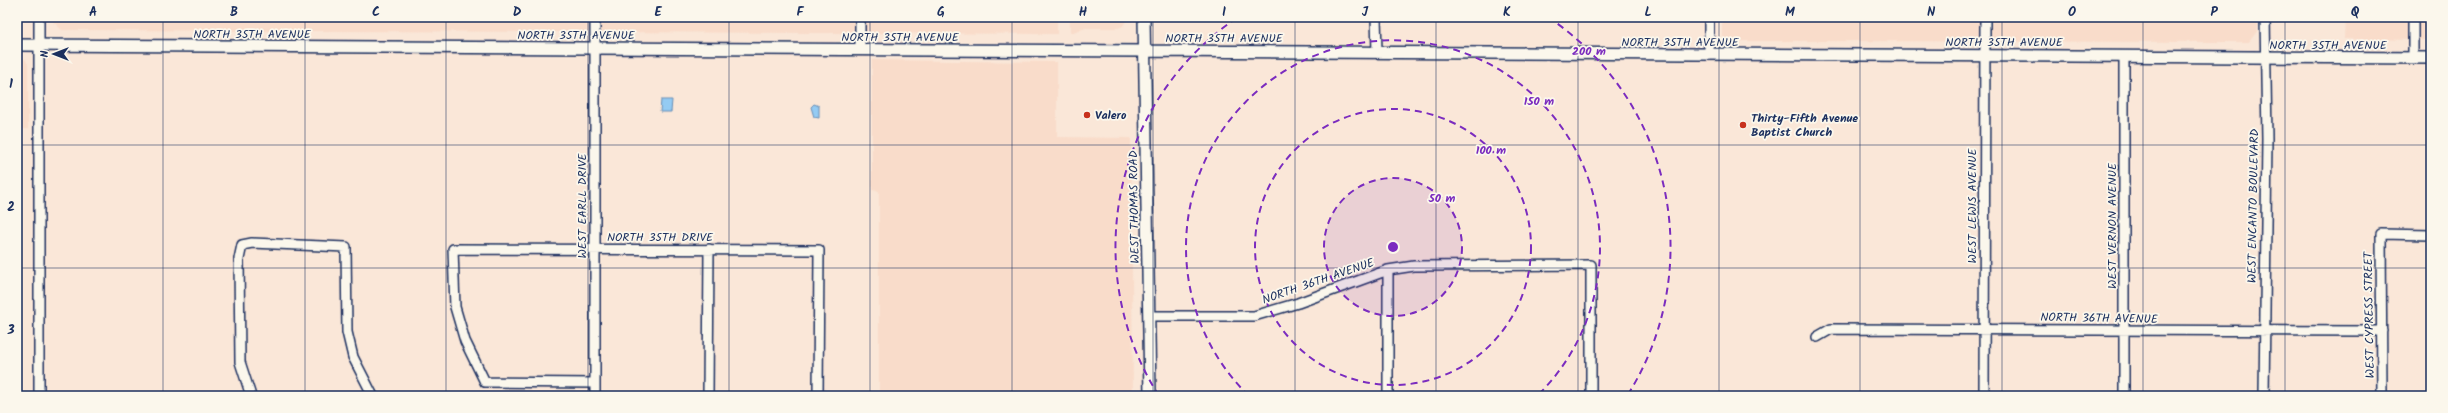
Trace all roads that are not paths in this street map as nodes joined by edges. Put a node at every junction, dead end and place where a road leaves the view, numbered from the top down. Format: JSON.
{"nodes":[{"id":1,"x":39,"y":17,"type":"edge"},
{"id":2,"x":595,"y":17,"type":"edge"},
{"id":3,"x":860,"y":17,"type":"edge"},
{"id":4,"x":1144,"y":17,"type":"edge"},
{"id":5,"x":1376,"y":17,"type":"edge"},
{"id":6,"x":1709,"y":17,"type":"edge"},
{"id":7,"x":1985,"y":17,"type":"edge"},
{"id":8,"x":2265,"y":17,"type":"edge"},
{"id":9,"x":2413,"y":17,"type":"edge"},
{"id":10,"x":17,"y":46,"type":"edge"},
{"id":11,"x":39,"y":46,"type":"junction"},
{"id":12,"x":595,"y":48,"type":"junction"},
{"id":13,"x":860,"y":50,"type":"junction"},
{"id":14,"x":1145,"y":51,"type":"junction"},
{"id":15,"x":1377,"y":52,"type":"junction"},
{"id":16,"x":1709,"y":55,"type":"junction"},
{"id":17,"x":1985,"y":55,"type":"junction"},
{"id":18,"x":2124,"y":56,"type":"junction"},
{"id":19,"x":2266,"y":58,"type":"junction"},
{"id":20,"x":2413,"y":58,"type":"junction"},
{"id":21,"x":2431,"y":58,"type":"edge"},
{"id":22,"x":2431,"y":235,"type":"edge"},
{"id":23,"x":594,"y":249,"type":"junction"},
{"id":24,"x":709,"y":249,"type":"junction"},
{"id":25,"x":1388,"y":270,"type":"junction"},
{"id":26,"x":1149,"y":316,"type":"junction"},
{"id":27,"x":1983,"y":330,"type":"junction"},
{"id":28,"x":2263,"y":330,"type":"junction"},
{"id":29,"x":2124,"y":331,"type":"junction"},
{"id":30,"x":2382,"y":331,"type":"junction"},
{"id":31,"x":1817,"y":337,"type":"dead end"},
{"id":32,"x":595,"y":383,"type":"junction"},
{"id":33,"x":39,"y":396,"type":"edge"},
{"id":34,"x":251,"y":396,"type":"edge"},
{"id":35,"x":373,"y":396,"type":"edge"},
{"id":36,"x":595,"y":396,"type":"edge"},
{"id":37,"x":708,"y":396,"type":"edge"},
{"id":38,"x":818,"y":396,"type":"edge"},
{"id":39,"x":1150,"y":396,"type":"edge"},
{"id":40,"x":1388,"y":396,"type":"edge"},
{"id":41,"x":1591,"y":396,"type":"edge"},
{"id":42,"x":1984,"y":396,"type":"edge"},
{"id":43,"x":2124,"y":396,"type":"edge"},
{"id":44,"x":2264,"y":396,"type":"edge"},
{"id":45,"x":2382,"y":396,"type":"edge"}],
"edges":[{"from":1,"to":11,"type":"street"},
{"from":2,"to":12,"type":"street","name":"WEST EARLL DRIVE"},
{"from":3,"to":13,"type":"street"},
{"from":4,"to":14,"type":"main road","name":"WEST THOMAS ROAD"},
{"from":5,"to":15,"type":"street"},
{"from":6,"to":16,"type":"street"},
{"from":7,"to":17,"type":"street","name":"WEST LEWIS AVENUE"},
{"from":8,"to":19,"type":"street","name":"WEST ENCANTO BOULEVARD"},
{"from":9,"to":20,"type":"street"},
{"from":10,"to":11,"type":"main road","name":"NORTH 35TH AVENUE"},
{"from":11,"to":12,"type":"main road","name":"NORTH 35TH AVENUE"},
{"from":11,"to":33,"type":"street"},
{"from":12,"to":13,"type":"main road","name":"NORTH 35TH AVENUE"},
{"from":12,"to":23,"type":"street","name":"WEST EARLL DRIVE"},
{"from":13,"to":14,"type":"main road","name":"NORTH 35TH AVENUE"},
{"from":14,"to":15,"type":"main road","name":"NORTH 35TH AVENUE"},
{"from":14,"to":26,"type":"main road","name":"WEST THOMAS ROAD"},
{"from":15,"to":16,"type":"main road","name":"NORTH 35TH AVENUE"},
{"from":16,"to":17,"type":"main road","name":"NORTH 35TH AVENUE"},
{"from":17,"to":18,"type":"main road","name":"NORTH 35TH AVENUE"},
{"from":17,"to":27,"type":"street","name":"WEST LEWIS AVENUE"},
{"from":18,"to":19,"type":"main road","name":"NORTH 35TH AVENUE"},
{"from":18,"to":29,"type":"street","name":"WEST VERNON AVENUE"},
{"from":19,"to":20,"type":"main road","name":"NORTH 35TH AVENUE"},
{"from":19,"to":28,"type":"street","name":"WEST ENCANTO BOULEVARD"},
{"from":20,"to":21,"type":"main road","name":"NORTH 35TH AVENUE"},
{"from":22,"to":30,"type":"street","name":"WEST CYPRESS STREET"},
{"from":23,"to":24,"type":"street","name":"NORTH 35TH DRIVE"},
{"from":23,"to":32,"type":"street","name":"WEST EARLL DRIVE"},
{"from":23,"to":32,"type":"street","name":"NORTH 35TH DRIVE"},
{"from":24,"to":37,"type":"street"},
{"from":24,"to":38,"type":"street","name":"NORTH 35TH DRIVE"},
{"from":25,"to":26,"type":"street","name":"NORTH 36TH AVENUE"},
{"from":25,"to":40,"type":"street"},
{"from":25,"to":41,"type":"street","name":"NORTH 36TH AVENUE"},
{"from":26,"to":39,"type":"main road","name":"WEST THOMAS ROAD"},
{"from":27,"to":29,"type":"street","name":"NORTH 36TH AVENUE"},
{"from":27,"to":31,"type":"street","name":"NORTH 36TH AVENUE"},
{"from":27,"to":42,"type":"street","name":"WEST LEWIS AVENUE"},
{"from":28,"to":29,"type":"street","name":"NORTH 36TH AVENUE"},
{"from":28,"to":30,"type":"street","name":"NORTH 36TH AVENUE"},
{"from":28,"to":44,"type":"street","name":"WEST ENCANTO BOULEVARD"},
{"from":29,"to":43,"type":"street","name":"WEST VERNON AVENUE"},
{"from":30,"to":45,"type":"street","name":"WEST CYPRESS STREET"},
{"from":32,"to":36,"type":"street","name":"WEST EARLL DRIVE"},
{"from":34,"to":35,"type":"street"}]}
